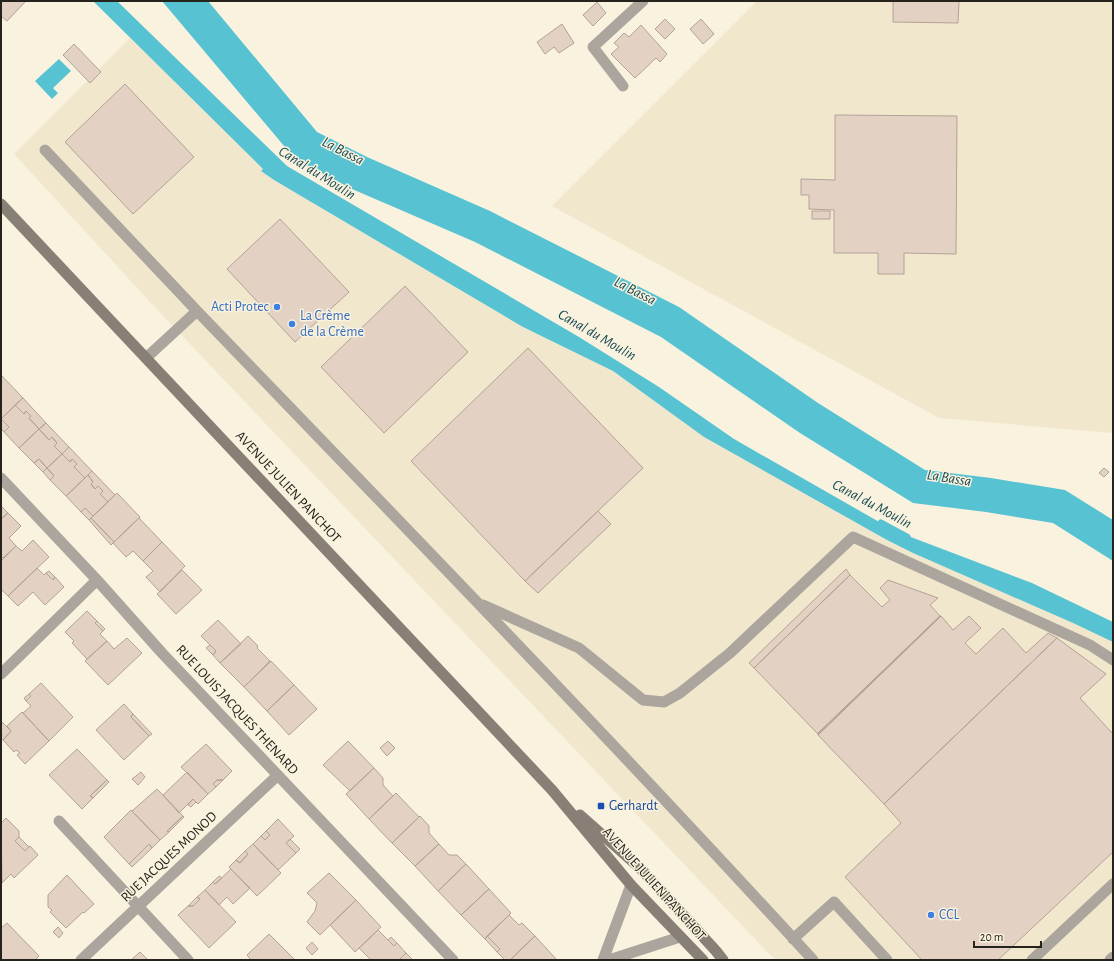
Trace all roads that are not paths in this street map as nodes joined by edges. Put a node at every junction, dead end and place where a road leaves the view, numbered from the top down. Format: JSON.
{"nodes":[{"id":1,"x":643,"y":1,"type":"edge"},
{"id":2,"x":623,"y":86,"type":"dead end"},
{"id":3,"x":45,"y":150,"type":"dead end"},
{"id":4,"x":1,"y":204,"type":"edge"},
{"id":5,"x":197,"y":311,"type":"junction"},
{"id":6,"x":146,"y":358,"type":"junction"},
{"id":7,"x":1,"y":478,"type":"edge"},
{"id":8,"x":96,"y":580,"type":"junction"},
{"id":9,"x":479,"y":604,"type":"junction"},
{"id":10,"x":1113,"y":660,"type":"edge"},
{"id":11,"x":1,"y":674,"type":"edge"},
{"id":12,"x":278,"y":775,"type":"junction"},
{"id":13,"x":552,"y":790,"type":"junction"},
{"id":14,"x":59,"y":821,"type":"dead end"},
{"id":15,"x":1113,"y":884,"type":"edge"},
{"id":16,"x":631,"y":885,"type":"junction"},
{"id":17,"x":139,"y":907,"type":"junction"},
{"id":18,"x":680,"y":936,"type":"junction"},
{"id":19,"x":794,"y":939,"type":"junction"},
{"id":20,"x":1113,"y":958,"type":"edge"},
{"id":21,"x":81,"y":960,"type":"edge"},
{"id":22,"x":188,"y":960,"type":"edge"},
{"id":23,"x":454,"y":960,"type":"edge"},
{"id":24,"x":603,"y":960,"type":"edge"},
{"id":25,"x":609,"y":960,"type":"edge"},
{"id":26,"x":704,"y":960,"type":"edge"},
{"id":27,"x":723,"y":960,"type":"edge"},
{"id":28,"x":813,"y":960,"type":"edge"},
{"id":29,"x":887,"y":960,"type":"edge"},
{"id":30,"x":1032,"y":960,"type":"edge"},
{"id":31,"x":1110,"y":960,"type":"edge"}],
"edges":[{"from":1,"to":2,"type":"street"},
{"from":3,"to":5,"type":"street"},
{"from":4,"to":6,"type":"main road","name":"AVENUE JULIEN PANCHOT"},
{"from":5,"to":6,"type":"street"},
{"from":5,"to":9,"type":"street"},
{"from":6,"to":13,"type":"main road","name":"AVENUE JULIEN PANCHOT"},
{"from":7,"to":8,"type":"street","name":"RUE LOUIS JACQUES THENARD"},
{"from":8,"to":11,"type":"street"},
{"from":8,"to":12,"type":"street","name":"RUE LOUIS JACQUES THENARD"},
{"from":9,"to":10,"type":"street"},
{"from":9,"to":19,"type":"street"},
{"from":12,"to":17,"type":"street","name":"RUE JACQUES MONOD"},
{"from":12,"to":23,"type":"street","name":"RUE LOUIS JACQUES THENARD"},
{"from":13,"to":16,"type":"main road","name":"AVENUE JULIEN PANCHOT"},
{"from":13,"to":27,"type":"main road","name":"AVENUE JULIEN PANCHOT"},
{"from":14,"to":17,"type":"street"},
{"from":15,"to":30,"type":"street"},
{"from":16,"to":18,"type":"main road","name":"AVENUE JULIEN PANCHOT"},
{"from":16,"to":24,"type":"street"},
{"from":17,"to":21,"type":"street","name":"RUE JACQUES MONOD"},
{"from":17,"to":22,"type":"street"},
{"from":18,"to":25,"type":"street"},
{"from":18,"to":26,"type":"main road","name":"AVENUE JULIEN PANCHOT"},
{"from":19,"to":28,"type":"street"},
{"from":19,"to":29,"type":"street"},
{"from":20,"to":31,"type":"street"}]}
